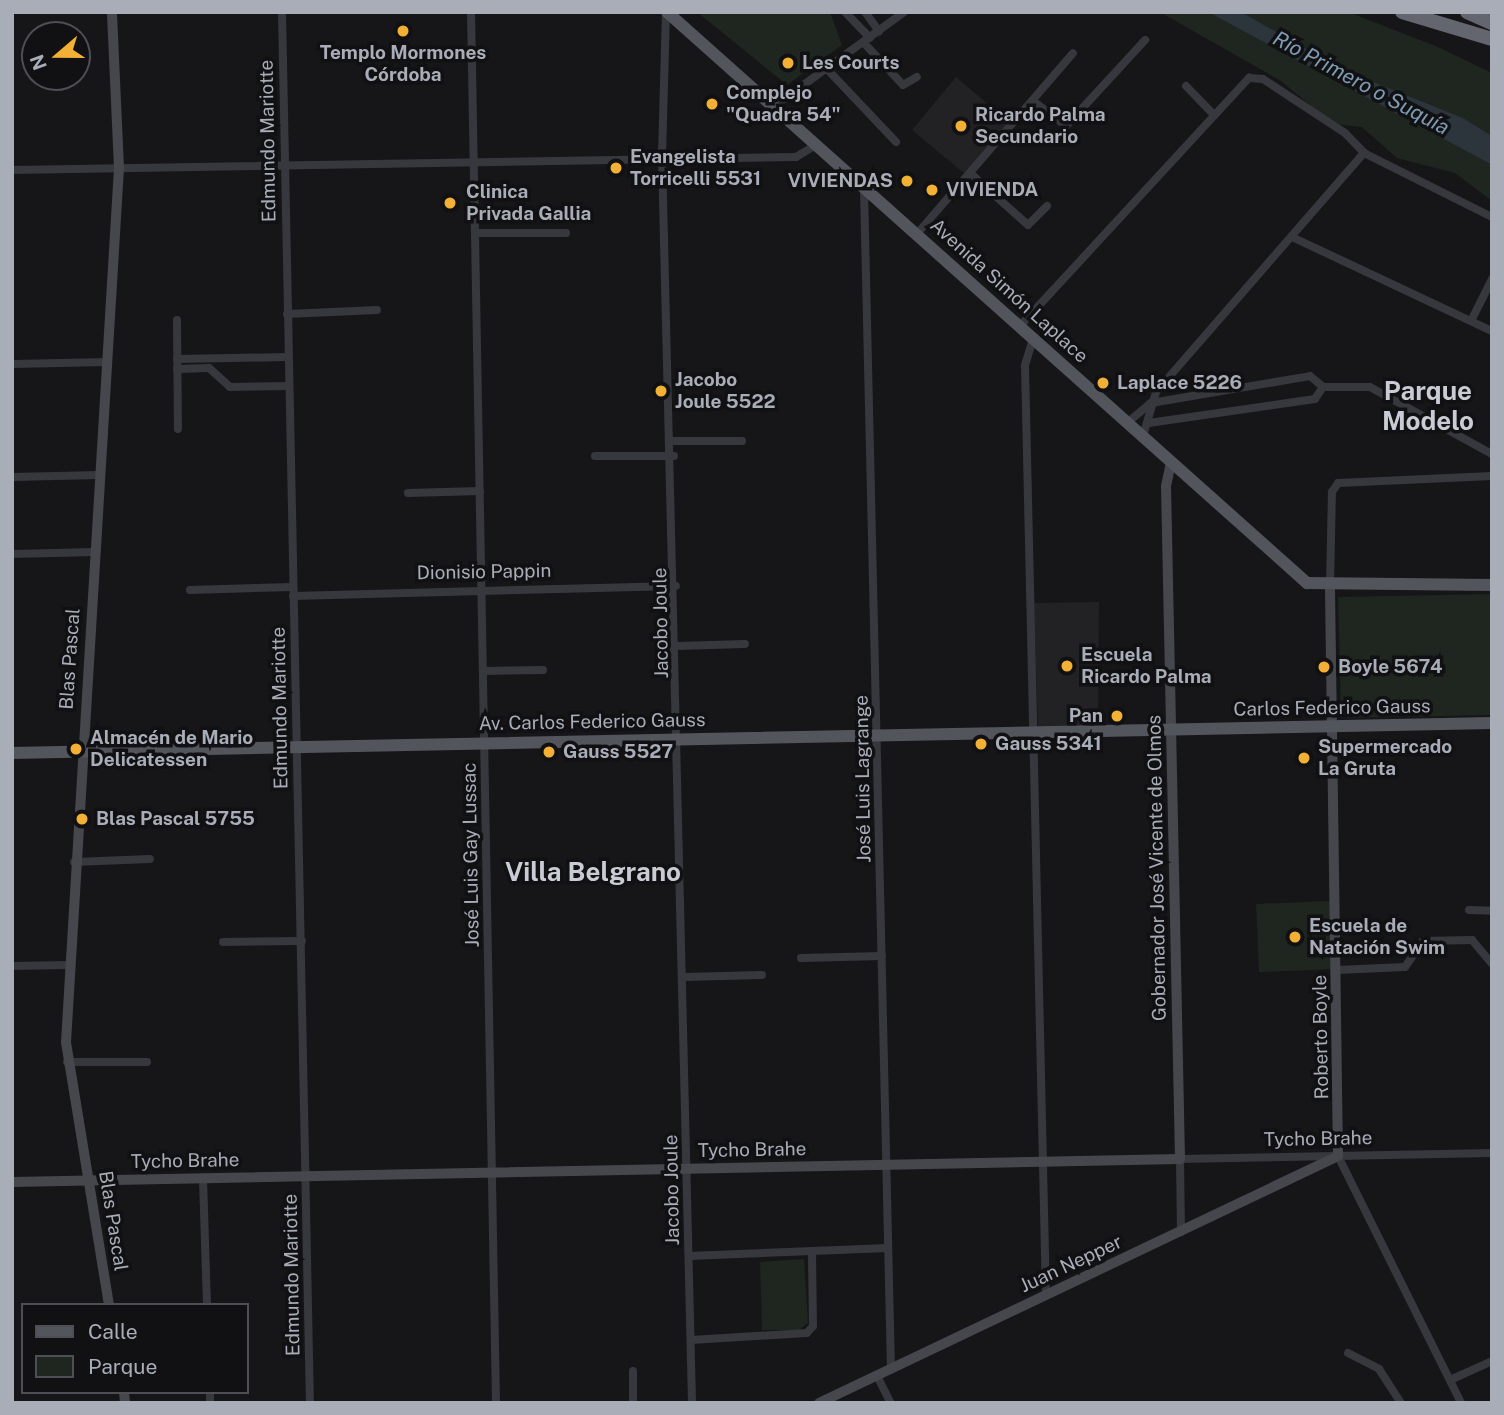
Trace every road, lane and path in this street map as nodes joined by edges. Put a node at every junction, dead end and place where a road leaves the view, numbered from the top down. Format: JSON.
{"nodes":[{"id":1,"x":112,"y":12,"type":"edge"},
{"id":2,"x":282,"y":12,"type":"edge"},
{"id":3,"x":471,"y":12,"type":"edge"},
{"id":4,"x":667,"y":12,"type":"edge"},
{"id":5,"x":845,"y":12,"type":"edge"},
{"id":6,"x":866,"y":12,"type":"edge"},
{"id":7,"x":904,"y":12,"type":"edge"},
{"id":8,"x":1402,"y":12,"type":"edge"},
{"id":9,"x":1467,"y":12,"type":"edge"},
{"id":10,"x":1492,"y":23,"type":"edge"},
{"id":11,"x":879,"y":31,"type":"junction"},
{"id":12,"x":1492,"y":39,"type":"edge"},
{"id":13,"x":1145,"y":40,"type":"dead end"},
{"id":14,"x":867,"y":41,"type":"junction"},
{"id":15,"x":1073,"y":53,"type":"dead end"},
{"id":16,"x":826,"y":68,"type":"junction"},
{"id":17,"x":917,"y":77,"type":"dead end"},
{"id":18,"x":1186,"y":86,"type":"dead end"},
{"id":19,"x":1033,"y":101,"type":"junction"},
{"id":20,"x":773,"y":107,"type":"junction"},
{"id":21,"x":1213,"y":114,"type":"junction"},
{"id":22,"x":896,"y":142,"type":"dead end"},
{"id":23,"x":816,"y":145,"type":"junction"},
{"id":24,"x":1364,"y":153,"type":"junction"},
{"id":25,"x":662,"y":158,"type":"junction"},
{"id":26,"x":474,"y":162,"type":"junction"},
{"id":27,"x":284,"y":166,"type":"junction"},
{"id":28,"x":119,"y":168,"type":"junction"},
{"id":29,"x":12,"y":170,"type":"edge"},
{"id":30,"x":970,"y":173,"type":"junction"},
{"id":31,"x":864,"y":188,"type":"junction"},
{"id":32,"x":1047,"y":206,"type":"dead end"},
{"id":33,"x":1492,"y":217,"type":"edge"},
{"id":34,"x":476,"y":233,"type":"junction"},
{"id":35,"x":566,"y":233,"type":"dead end"},
{"id":36,"x":916,"y":235,"type":"junction"},
{"id":37,"x":1292,"y":237,"type":"junction"},
{"id":38,"x":1492,"y":279,"type":"edge"},
{"id":39,"x":377,"y":310,"type":"dead end"},
{"id":40,"x":287,"y":314,"type":"junction"},
{"id":41,"x":177,"y":320,"type":"dead end"},
{"id":42,"x":1471,"y":321,"type":"junction"},
{"id":43,"x":1020,"y":326,"type":"junction"},
{"id":44,"x":1492,"y":331,"type":"edge"},
{"id":45,"x":1033,"y":339,"type":"junction"},
{"id":46,"x":288,"y":357,"type":"junction"},
{"id":47,"x":177,"y":359,"type":"junction"},
{"id":48,"x":108,"y":362,"type":"junction"},
{"id":49,"x":208,"y":363,"type":"junction"},
{"id":50,"x":12,"y":364,"type":"edge"},
{"id":51,"x":177,"y":369,"type":"junction"},
{"id":52,"x":289,"y":386,"type":"junction"},
{"id":53,"x":1323,"y":387,"type":"junction"},
{"id":54,"x":1151,"y":403,"type":"junction"},
{"id":55,"x":1127,"y":423,"type":"junction"},
{"id":56,"x":1149,"y":424,"type":"junction"},
{"id":57,"x":178,"y":429,"type":"dead end"},
{"id":58,"x":1143,"y":436,"type":"junction"},
{"id":59,"x":673,"y":441,"type":"junction"},
{"id":60,"x":742,"y":441,"type":"dead end"},
{"id":61,"x":1492,"y":454,"type":"edge"},
{"id":62,"x":595,"y":456,"type":"dead end"},
{"id":63,"x":674,"y":456,"type":"junction"},
{"id":64,"x":1171,"y":462,"type":"junction"},
{"id":65,"x":100,"y":475,"type":"junction"},
{"id":66,"x":1492,"y":476,"type":"edge"},
{"id":67,"x":12,"y":477,"type":"edge"},
{"id":68,"x":480,"y":491,"type":"junction"},
{"id":69,"x":408,"y":494,"type":"dead end"},
{"id":70,"x":95,"y":552,"type":"junction"},
{"id":71,"x":12,"y":554,"type":"edge"},
{"id":72,"x":1492,"y":585,"type":"edge"},
{"id":73,"x":676,"y":586,"type":"junction"},
{"id":74,"x":1330,"y":587,"type":"junction"},
{"id":75,"x":190,"y":590,"type":"dead end"},
{"id":76,"x":482,"y":591,"type":"junction"},
{"id":77,"x":293,"y":592,"type":"junction"},
{"id":78,"x":745,"y":644,"type":"dead end"},
{"id":79,"x":677,"y":646,"type":"junction"},
{"id":80,"x":543,"y":670,"type":"dead end"},
{"id":81,"x":483,"y":671,"type":"junction"},
{"id":82,"x":1492,"y":723,"type":"edge"},
{"id":83,"x":1334,"y":728,"type":"junction"},
{"id":84,"x":1172,"y":731,"type":"junction"},
{"id":85,"x":1034,"y":733,"type":"junction"},
{"id":86,"x":878,"y":736,"type":"junction"},
{"id":87,"x":679,"y":740,"type":"junction"},
{"id":88,"x":484,"y":744,"type":"junction"},
{"id":89,"x":296,"y":747,"type":"junction"},
{"id":90,"x":82,"y":751,"type":"junction"},
{"id":91,"x":12,"y":752,"type":"edge"},
{"id":92,"x":150,"y":859,"type":"dead end"},
{"id":93,"x":74,"y":863,"type":"junction"},
{"id":94,"x":1469,"y":910,"type":"dead end"},
{"id":95,"x":1492,"y":911,"type":"edge"},
{"id":96,"x":302,"y":941,"type":"junction"},
{"id":97,"x":223,"y":942,"type":"dead end"},
{"id":98,"x":882,"y":956,"type":"junction"},
{"id":99,"x":802,"y":958,"type":"dead end"},
{"id":100,"x":67,"y":964,"type":"junction"},
{"id":101,"x":1492,"y":964,"type":"edge"},
{"id":102,"x":12,"y":966,"type":"edge"},
{"id":103,"x":1337,"y":970,"type":"junction"},
{"id":104,"x":762,"y":975,"type":"dead end"},
{"id":105,"x":684,"y":977,"type":"junction"},
{"id":106,"x":67,"y":1062,"type":"junction"},
{"id":107,"x":147,"y":1062,"type":"dead end"},
{"id":108,"x":1492,"y":1153,"type":"edge"},
{"id":109,"x":1338,"y":1156,"type":"junction"},
{"id":110,"x":1180,"y":1159,"type":"junction"},
{"id":111,"x":1043,"y":1162,"type":"junction"},
{"id":112,"x":886,"y":1165,"type":"junction"},
{"id":113,"x":687,"y":1169,"type":"junction"},
{"id":114,"x":495,"y":1173,"type":"junction"},
{"id":115,"x":306,"y":1177,"type":"junction"},
{"id":116,"x":203,"y":1178,"type":"junction"},
{"id":117,"x":89,"y":1181,"type":"junction"},
{"id":118,"x":12,"y":1182,"type":"edge"},
{"id":119,"x":1181,"y":1232,"type":"junction"},
{"id":120,"x":888,"y":1248,"type":"junction"},
{"id":121,"x":812,"y":1251,"type":"junction"},
{"id":122,"x":689,"y":1256,"type":"junction"},
{"id":123,"x":1046,"y":1296,"type":"junction"},
{"id":124,"x":107,"y":1303,"type":"edge"},
{"id":125,"x":207,"y":1303,"type":"edge"},
{"id":126,"x":691,"y":1340,"type":"junction"},
{"id":127,"x":1348,"y":1353,"type":"dead end"},
{"id":128,"x":1492,"y":1361,"type":"edge"},
{"id":129,"x":891,"y":1369,"type":"junction"},
{"id":130,"x":633,"y":1371,"type":"dead end"},
{"id":131,"x":877,"y":1376,"type":"junction"},
{"id":132,"x":1450,"y":1380,"type":"junction"},
{"id":133,"x":310,"y":1403,"type":"edge"},
{"id":134,"x":496,"y":1403,"type":"edge"},
{"id":135,"x":634,"y":1403,"type":"edge"},
{"id":136,"x":692,"y":1403,"type":"edge"},
{"id":137,"x":819,"y":1403,"type":"edge"},
{"id":138,"x":891,"y":1403,"type":"edge"},
{"id":139,"x":1401,"y":1403,"type":"edge"},
{"id":140,"x":1461,"y":1403,"type":"edge"}],
"edges":[{"from":1,"to":28,"type":"main road","name":"Blas Pascal"},
{"from":2,"to":27,"type":"street","name":"Edmundo Mariotte"},
{"from":3,"to":26,"type":"street","name":"José Luis Gay Lussac"},
{"from":4,"to":20,"type":"main road","name":"Avenida Simón Laplace"},
{"from":4,"to":25,"type":"street","name":"Jacobo Joule"},
{"from":5,"to":14,"type":"street"},
{"from":6,"to":11,"type":"street"},
{"from":7,"to":11,"type":"street"},
{"from":8,"to":12,"type":"highway"},
{"from":9,"to":10,"type":"highway"},
{"from":11,"to":14,"type":"street"},
{"from":13,"to":19,"type":"street"},
{"from":14,"to":16,"type":"street"},
{"from":14,"to":17,"type":"street"},
{"from":15,"to":19,"type":"street"},
{"from":16,"to":20,"type":"street"},
{"from":16,"to":22,"type":"street"},
{"from":18,"to":21,"type":"street"},
{"from":19,"to":30,"type":"street"},
{"from":20,"to":23,"type":"main road","name":"Avenida Simón Laplace"},
{"from":21,"to":24,"type":"street"},
{"from":21,"to":43,"type":"street"},
{"from":23,"to":25,"type":"street"},
{"from":23,"to":31,"type":"main road","name":"Avenida Simón Laplace"},
{"from":24,"to":33,"type":"street"},
{"from":24,"to":37,"type":"street"},
{"from":25,"to":26,"type":"street"},
{"from":25,"to":59,"type":"street","name":"Jacobo Joule"},
{"from":26,"to":27,"type":"street"},
{"from":26,"to":34,"type":"street","name":"José Luis Gay Lussac"},
{"from":27,"to":28,"type":"street"},
{"from":27,"to":40,"type":"street","name":"Edmundo Mariotte"},
{"from":28,"to":29,"type":"street"},
{"from":28,"to":48,"type":"main road","name":"Blas Pascal"},
{"from":30,"to":32,"type":"street"},
{"from":30,"to":36,"type":"street"},
{"from":31,"to":36,"type":"main road","name":"Avenida Simón Laplace"},
{"from":31,"to":86,"type":"street","name":"José Luis Lagrange"},
{"from":34,"to":35,"type":"street"},
{"from":34,"to":68,"type":"street","name":"José Luis Gay Lussac"},
{"from":36,"to":43,"type":"main road","name":"Avenida Simón Laplace"},
{"from":37,"to":42,"type":"street"},
{"from":37,"to":54,"type":"street"},
{"from":38,"to":42,"type":"street"},
{"from":39,"to":40,"type":"street"},
{"from":40,"to":46,"type":"street","name":"Edmundo Mariotte"},
{"from":41,"to":47,"type":"street"},
{"from":42,"to":44,"type":"street"},
{"from":43,"to":45,"type":"main road","name":"Avenida Simón Laplace"},
{"from":45,"to":55,"type":"main road","name":"Avenida Simón Laplace"},
{"from":45,"to":85,"type":"street"},
{"from":46,"to":49,"type":"street"},
{"from":46,"to":52,"type":"street","name":"Edmundo Mariotte"},
{"from":47,"to":49,"type":"street"},
{"from":47,"to":51,"type":"street"},
{"from":48,"to":50,"type":"street"},
{"from":48,"to":65,"type":"main road","name":"Blas Pascal"},
{"from":49,"to":51,"type":"street"},
{"from":49,"to":52,"type":"street"},
{"from":51,"to":57,"type":"street"},
{"from":52,"to":77,"type":"street","name":"Edmundo Mariotte"},
{"from":53,"to":54,"type":"street"},
{"from":53,"to":56,"type":"street"},
{"from":53,"to":61,"type":"street"},
{"from":54,"to":55,"type":"street"},
{"from":54,"to":56,"type":"street"},
{"from":55,"to":58,"type":"main road","name":"Avenida Simón Laplace"},
{"from":56,"to":58,"type":"street"},
{"from":58,"to":64,"type":"main road","name":"Avenida Simón Laplace"},
{"from":59,"to":60,"type":"street"},
{"from":59,"to":63,"type":"street","name":"Jacobo Joule"},
{"from":62,"to":63,"type":"street"},
{"from":63,"to":73,"type":"street","name":"Jacobo Joule"},
{"from":64,"to":74,"type":"main road","name":"Avenida Simón Laplace"},
{"from":64,"to":84,"type":"main road","name":"Gobernador José Vicente de Olmos"},
{"from":65,"to":67,"type":"street"},
{"from":65,"to":70,"type":"main road","name":"Blas Pascal"},
{"from":66,"to":74,"type":"street","name":"Roberto Boyle"},
{"from":68,"to":69,"type":"street"},
{"from":68,"to":76,"type":"street","name":"José Luis Gay Lussac"},
{"from":70,"to":71,"type":"street"},
{"from":70,"to":90,"type":"main road","name":"Blas Pascal"},
{"from":72,"to":74,"type":"main road"},
{"from":73,"to":76,"type":"street","name":"Dionisio Pappin"},
{"from":73,"to":79,"type":"street","name":"Jacobo Joule"},
{"from":74,"to":83,"type":"main road","name":"Roberto Boyle"},
{"from":75,"to":77,"type":"street","name":"Dionisio Pappin"},
{"from":76,"to":77,"type":"street","name":"Dionisio Pappin"},
{"from":76,"to":81,"type":"street","name":"José Luis Gay Lussac"},
{"from":77,"to":89,"type":"street","name":"Edmundo Mariotte"},
{"from":78,"to":79,"type":"street"},
{"from":79,"to":87,"type":"street","name":"Jacobo Joule"},
{"from":80,"to":81,"type":"street"},
{"from":81,"to":88,"type":"street","name":"José Luis Gay Lussac"},
{"from":82,"to":83,"type":"main road","name":"Carlos Federico Gauss"},
{"from":83,"to":84,"type":"main road","name":"Carlos Federico Gauss"},
{"from":83,"to":103,"type":"main road","name":"Roberto Boyle"},
{"from":84,"to":85,"type":"main road","name":"Av. Carlos Federico Gauss"},
{"from":84,"to":110,"type":"main road","name":"Gobernador José Vicente de Olmos"},
{"from":85,"to":86,"type":"main road","name":"Av. Carlos Federico Gauss"},
{"from":85,"to":111,"type":"street"},
{"from":86,"to":87,"type":"main road","name":"Av. Carlos Federico Gauss"},
{"from":86,"to":98,"type":"street","name":"José Luis Lagrange"},
{"from":87,"to":88,"type":"main road","name":"Av. Carlos Federico Gauss"},
{"from":87,"to":105,"type":"street","name":"Jacobo Joule"},
{"from":88,"to":89,"type":"main road","name":"Av. Carlos Federico Gauss"},
{"from":88,"to":114,"type":"street","name":"José Luis Gay Lussac"},
{"from":89,"to":90,"type":"main road","name":"Av. Carlos Federico Gauss"},
{"from":89,"to":96,"type":"street","name":"Edmundo Mariotte"},
{"from":90,"to":91,"type":"main road","name":"Av. Carlos Federico Gauss"},
{"from":90,"to":93,"type":"main road","name":"Blas Pascal"},
{"from":92,"to":93,"type":"street"},
{"from":93,"to":100,"type":"main road","name":"Blas Pascal"},
{"from":94,"to":95,"type":"street"},
{"from":96,"to":97,"type":"street"},
{"from":96,"to":115,"type":"street","name":"Edmundo Mariotte"},
{"from":98,"to":99,"type":"street"},
{"from":98,"to":112,"type":"street","name":"José Luis Lagrange"},
{"from":100,"to":102,"type":"street"},
{"from":100,"to":106,"type":"main road","name":"Blas Pascal"},
{"from":101,"to":103,"type":"street"},
{"from":103,"to":109,"type":"main road","name":"Roberto Boyle"},
{"from":104,"to":105,"type":"street"},
{"from":105,"to":113,"type":"street","name":"Jacobo Joule"},
{"from":106,"to":107,"type":"street"},
{"from":106,"to":117,"type":"main road","name":"Blas Pascal"},
{"from":108,"to":109,"type":"street","name":"Tycho Brahe"},
{"from":109,"to":110,"type":"street","name":"Tycho Brahe"},
{"from":109,"to":119,"type":"main road","name":"Juan Nepper"},
{"from":109,"to":132,"type":"street","name":"Roberto Boyle"},
{"from":110,"to":111,"type":"main road","name":"Tycho Brahe"},
{"from":110,"to":119,"type":"street","name":"Gobernador José Vicente de Olmos"},
{"from":111,"to":112,"type":"main road","name":"Tycho Brahe"},
{"from":111,"to":123,"type":"street"},
{"from":112,"to":113,"type":"main road","name":"Tycho Brahe"},
{"from":112,"to":120,"type":"street","name":"José Luis Lagrange"},
{"from":113,"to":114,"type":"main road","name":"Tycho Brahe"},
{"from":113,"to":122,"type":"street","name":"Jacobo Joule"},
{"from":114,"to":115,"type":"main road","name":"Tycho Brahe"},
{"from":114,"to":134,"type":"street","name":"José Luis Gay Lussac"},
{"from":115,"to":116,"type":"main road","name":"Tycho Brahe"},
{"from":115,"to":133,"type":"street","name":"Edmundo Mariotte"},
{"from":116,"to":117,"type":"main road","name":"Tycho Brahe"},
{"from":116,"to":125,"type":"street"},
{"from":117,"to":118,"type":"main road","name":"Tycho Brahe"},
{"from":117,"to":124,"type":"main road","name":"Blas Pascal"},
{"from":119,"to":123,"type":"main road","name":"Juan Nepper"},
{"from":120,"to":121,"type":"street"},
{"from":120,"to":129,"type":"street","name":"José Luis Lagrange"},
{"from":121,"to":122,"type":"street"},
{"from":121,"to":126,"type":"street"},
{"from":122,"to":126,"type":"street","name":"Jacobo Joule"},
{"from":123,"to":129,"type":"main road","name":"Juan Nepper"},
{"from":126,"to":136,"type":"street","name":"Jacobo Joule"},
{"from":127,"to":139,"type":"street"},
{"from":128,"to":132,"type":"street"},
{"from":129,"to":131,"type":"main road","name":"Juan Nepper"},
{"from":130,"to":135,"type":"street"},
{"from":131,"to":137,"type":"main road","name":"Juan Nepper"},
{"from":131,"to":138,"type":"street"},
{"from":132,"to":140,"type":"street","name":"Roberto Boyle"}]}
